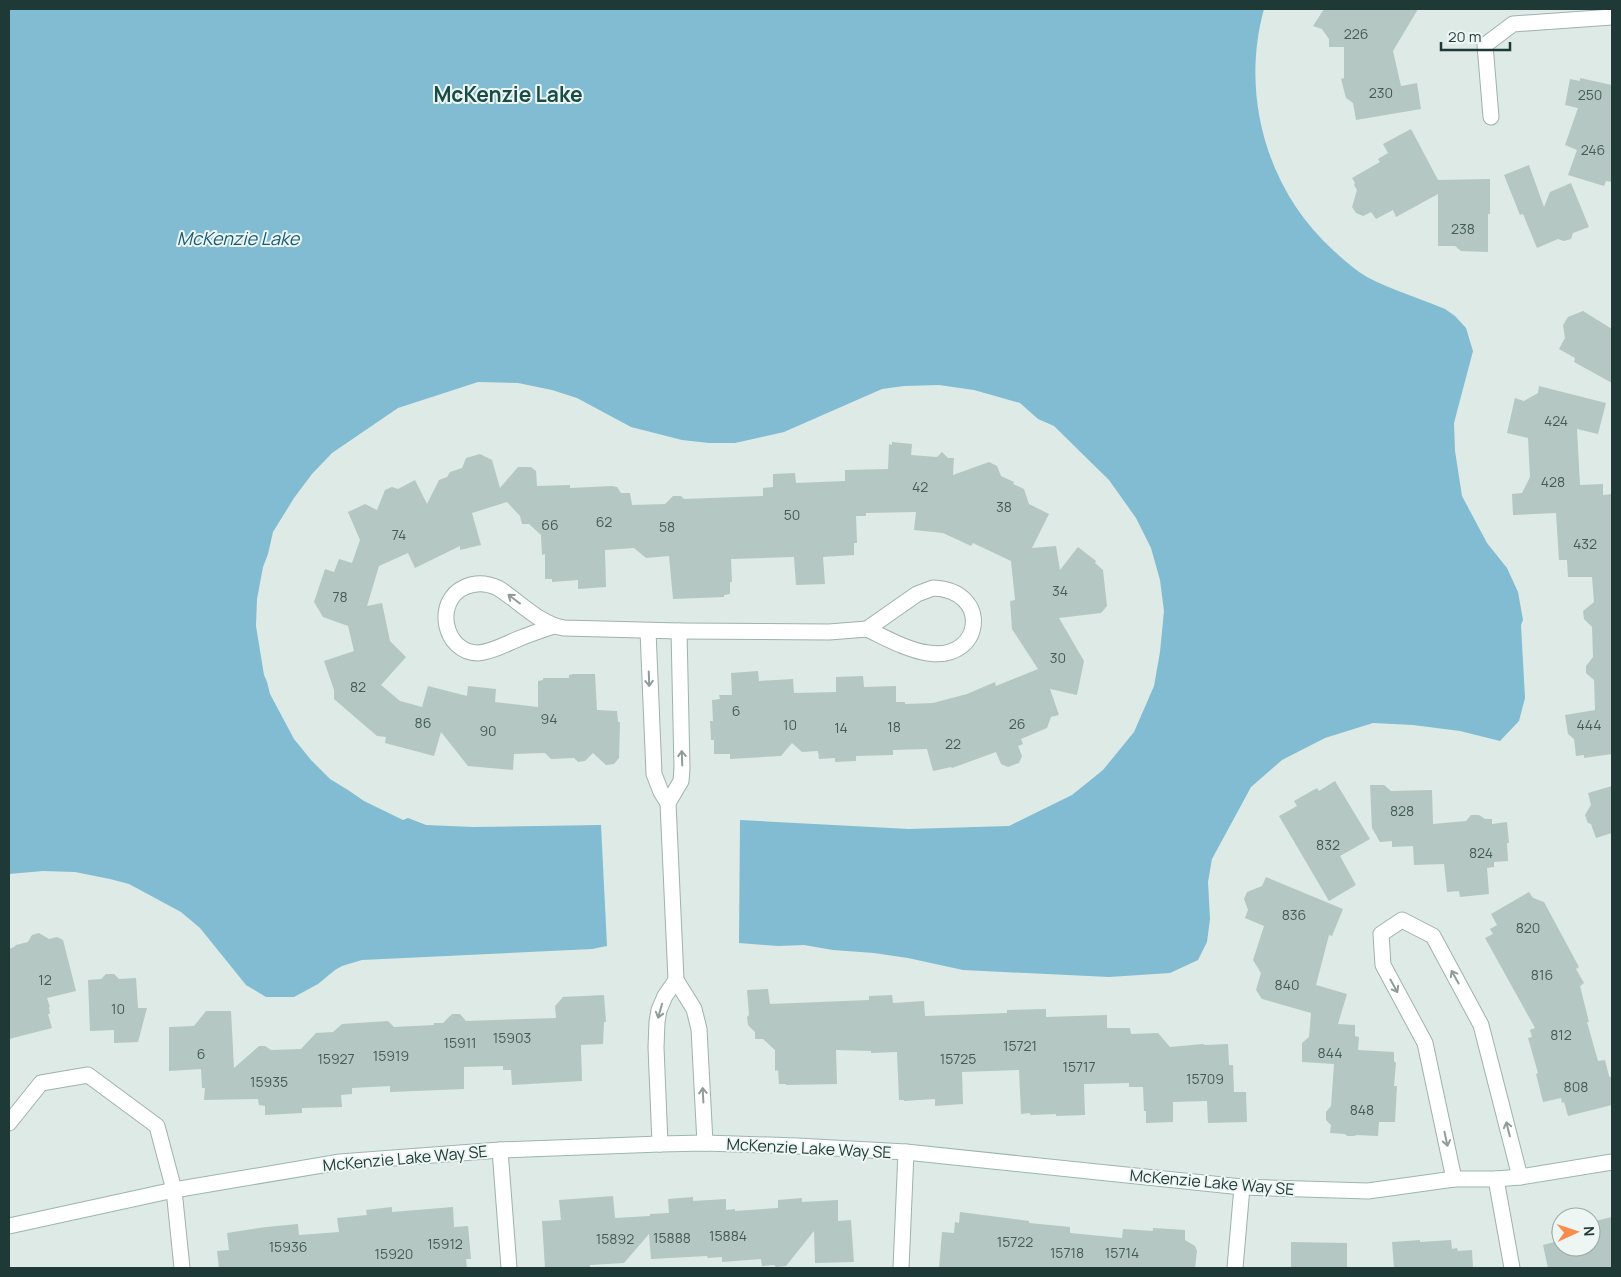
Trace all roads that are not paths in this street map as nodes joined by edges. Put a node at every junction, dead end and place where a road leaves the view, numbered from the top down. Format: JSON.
{"nodes":[{"id":1,"x":1612,"y":17,"type":"edge"},
{"id":2,"x":1492,"y":117,"type":"dead end"},
{"id":3,"x":554,"y":626,"type":"junction"},
{"id":4,"x":867,"y":629,"type":"junction"},
{"id":5,"x":648,"y":631,"type":"junction"},
{"id":6,"x":679,"y":631,"type":"junction"},
{"id":7,"x":668,"y":803,"type":"junction"},
{"id":8,"x":676,"y":980,"type":"junction"},
{"id":9,"x":9,"y":1123,"type":"edge"},
{"id":10,"x":705,"y":1143,"type":"junction"},
{"id":11,"x":660,"y":1144,"type":"junction"},
{"id":12,"x":500,"y":1150,"type":"junction"},
{"id":13,"x":906,"y":1152,"type":"junction"},
{"id":14,"x":1612,"y":1162,"type":"edge"},
{"id":15,"x":1520,"y":1177,"type":"junction"},
{"id":16,"x":1454,"y":1179,"type":"junction"},
{"id":17,"x":1496,"y":1179,"type":"junction"},
{"id":18,"x":1242,"y":1187,"type":"junction"},
{"id":19,"x":174,"y":1190,"type":"junction"},
{"id":20,"x":9,"y":1226,"type":"edge"},
{"id":21,"x":182,"y":1268,"type":"edge"},
{"id":22,"x":509,"y":1268,"type":"edge"},
{"id":23,"x":901,"y":1268,"type":"edge"},
{"id":24,"x":1235,"y":1268,"type":"edge"},
{"id":25,"x":1512,"y":1268,"type":"edge"}],
"edges":[{"from":1,"to":2,"type":"street"},
{"from":3,"to":3,"type":"street","one_way":true},
{"from":3,"to":5,"type":"street"},
{"from":4,"to":4,"type":"street"},
{"from":4,"to":6,"type":"street"},
{"from":5,"to":6,"type":"street"},
{"from":5,"to":7,"type":"street","one_way":true},
{"from":7,"to":6,"type":"street","one_way":true},
{"from":7,"to":8,"type":"street"},
{"from":10,"to":8,"type":"street","one_way":true},
{"from":8,"to":11,"type":"street","one_way":true},
{"from":9,"to":19,"type":"street"},
{"from":10,"to":11,"type":"street","name":"McKenzie Lake Way SE"},
{"from":10,"to":13,"type":"street","name":"McKenzie Lake Way SE"},
{"from":11,"to":12,"type":"street","name":"McKenzie Lake Way SE"},
{"from":12,"to":19,"type":"street","name":"McKenzie Lake Way SE"},
{"from":12,"to":22,"type":"street"},
{"from":13,"to":18,"type":"street","name":"McKenzie Lake Way SE"},
{"from":13,"to":23,"type":"street"},
{"from":14,"to":15,"type":"street","name":"McKenzie Lake Way SE"},
{"from":15,"to":16,"type":"street","one_way":true},
{"from":15,"to":17,"type":"street","name":"McKenzie Lake Way SE"},
{"from":16,"to":17,"type":"street","name":"McKenzie Lake Way SE"},
{"from":16,"to":18,"type":"street","name":"McKenzie Lake Way SE"},
{"from":17,"to":25,"type":"street"},
{"from":18,"to":24,"type":"street"},
{"from":19,"to":20,"type":"street","name":"McKenzie Lake Way SE"},
{"from":19,"to":21,"type":"street"}]}
